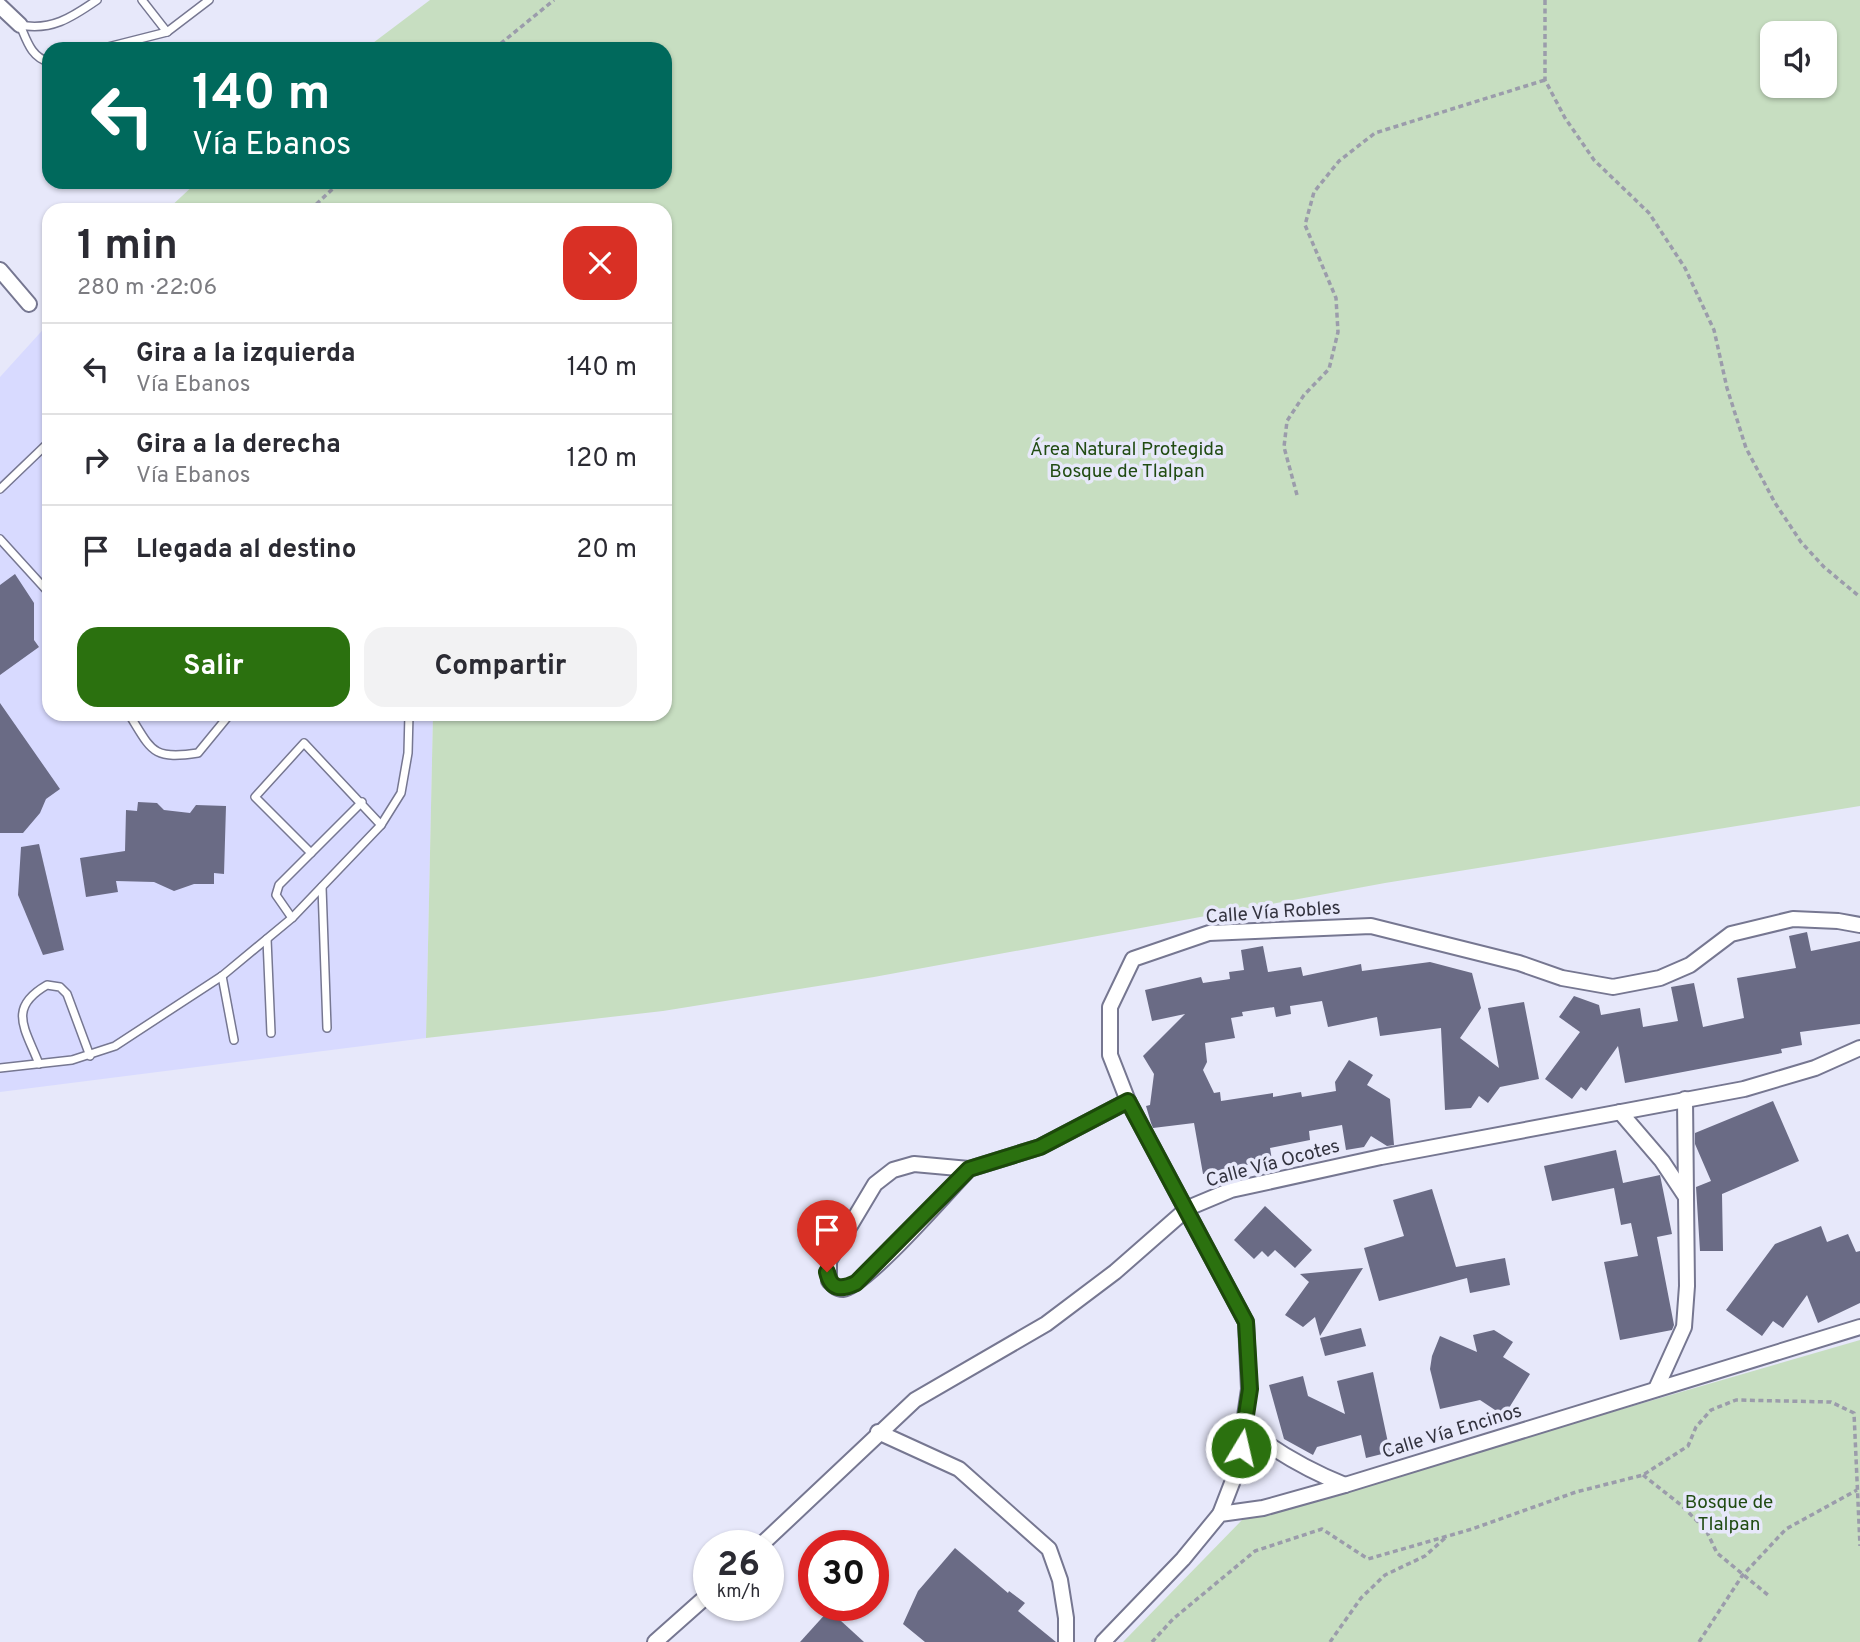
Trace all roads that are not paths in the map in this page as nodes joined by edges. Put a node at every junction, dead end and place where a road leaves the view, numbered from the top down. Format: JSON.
{"nodes":[{"id":1,"x":97,"y":0,"type":"edge"},
{"id":2,"x":142,"y":0,"type":"edge"},
{"id":3,"x":209,"y":0,"type":"edge"},
{"id":4,"x":0,"y":6,"type":"edge"},
{"id":5,"x":20,"y":25,"type":"junction"},
{"id":6,"x":167,"y":32,"type":"junction"},
{"id":7,"x":128,"y":42,"type":"edge"},
{"id":8,"x":42,"y":60,"type":"edge"},
{"id":9,"x":0,"y":270,"type":"edge"},
{"id":10,"x":29,"y":304,"type":"dead end"},
{"id":11,"x":42,"y":449,"type":"edge"},
{"id":12,"x":0,"y":489,"type":"edge"},
{"id":13,"x":0,"y":539,"type":"edge"},
{"id":14,"x":42,"y":585,"type":"edge"},
{"id":15,"x":134,"y":721,"type":"edge"},
{"id":16,"x":224,"y":721,"type":"edge"},
{"id":17,"x":409,"y":721,"type":"edge"},
{"id":18,"x":362,"y":802,"type":"junction"},
{"id":19,"x":381,"y":825,"type":"junction"},
{"id":20,"x":311,"y":853,"type":"junction"},
{"id":21,"x":322,"y":887,"type":"junction"},
{"id":22,"x":292,"y":918,"type":"junction"},
{"id":23,"x":1860,"y":925,"type":"edge"},
{"id":24,"x":267,"y":939,"type":"junction"},
{"id":25,"x":222,"y":976,"type":"junction"},
{"id":26,"x":327,"y":1028,"type":"dead end"},
{"id":27,"x":271,"y":1033,"type":"dead end"},
{"id":28,"x":234,"y":1040,"type":"dead end"},
{"id":29,"x":1860,"y":1048,"type":"edge"},
{"id":30,"x":90,"y":1056,"type":"junction"},
{"id":31,"x":39,"y":1064,"type":"junction"},
{"id":32,"x":0,"y":1068,"type":"edge"},
{"id":33,"x":1685,"y":1099,"type":"junction"},
{"id":34,"x":1128,"y":1101,"type":"junction"},
{"id":35,"x":1620,"y":1112,"type":"junction"},
{"id":36,"x":969,"y":1169,"type":"junction"},
{"id":37,"x":1686,"y":1197,"type":"junction"},
{"id":38,"x":1188,"y":1208,"type":"junction"},
{"id":39,"x":1860,"y":1327,"type":"edge"},
{"id":40,"x":1656,"y":1389,"type":"junction"},
{"id":41,"x":1244,"y":1427,"type":"junction"},
{"id":42,"x":878,"y":1432,"type":"junction"},
{"id":43,"x":1345,"y":1485,"type":"junction"},
{"id":44,"x":1220,"y":1514,"type":"junction"},
{"id":45,"x":777,"y":1530,"type":"edge"},
{"id":46,"x":693,"y":1608,"type":"edge"},
{"id":47,"x":655,"y":1642,"type":"edge"},
{"id":48,"x":1066,"y":1642,"type":"edge"},
{"id":49,"x":1102,"y":1642,"type":"edge"}],
"edges":[{"from":1,"to":5,"type":"lane"},
{"from":2,"to":6,"type":"lane"},
{"from":3,"to":6,"type":"lane"},
{"from":4,"to":5,"type":"street"},
{"from":5,"to":8,"type":"lane"},
{"from":6,"to":7,"type":"lane"},
{"from":9,"to":10,"type":"street"},
{"from":11,"to":12,"type":"lane"},
{"from":13,"to":14,"type":"lane"},
{"from":15,"to":16,"type":"lane"},
{"from":17,"to":19,"type":"lane"},
{"from":18,"to":19,"type":"lane"},
{"from":18,"to":20,"type":"lane"},
{"from":18,"to":20,"type":"lane"},
{"from":19,"to":21,"type":"lane"},
{"from":20,"to":22,"type":"lane"},
{"from":21,"to":22,"type":"lane"},
{"from":21,"to":26,"type":"lane"},
{"from":22,"to":24,"type":"lane"},
{"from":23,"to":34,"type":"street","name":"Calle Vía Robles"},
{"from":24,"to":25,"type":"lane"},
{"from":24,"to":27,"type":"lane"},
{"from":25,"to":28,"type":"lane"},
{"from":25,"to":30,"type":"lane"},
{"from":29,"to":33,"type":"street","name":"Calle Vía Ocotes"},
{"from":30,"to":31,"type":"lane"},
{"from":30,"to":31,"type":"lane"},
{"from":31,"to":32,"type":"lane"},
{"from":33,"to":35,"type":"street","name":"Calle Vía Ocotes"},
{"from":33,"to":37,"type":"street"},
{"from":34,"to":36,"type":"street"},
{"from":34,"to":38,"type":"street","name":"Calle Vía Robles"},
{"from":35,"to":37,"type":"street"},
{"from":35,"to":38,"type":"street","name":"Calle Vía Ocotes"},
{"from":36,"to":36,"type":"street"},
{"from":37,"to":40,"type":"street"},
{"from":38,"to":41,"type":"street","name":"Calle Vía Robles"},
{"from":38,"to":42,"type":"street","name":"Calle Vía Ocotes"},
{"from":39,"to":40,"type":"street","name":"Calle Vía Encinos"},
{"from":40,"to":43,"type":"street","name":"Calle Vía Encinos"},
{"from":41,"to":43,"type":"street"},
{"from":41,"to":44,"type":"street","name":"Calle Vía Robles"},
{"from":42,"to":45,"type":"street","name":"Calle Vía Ocotes"},
{"from":42,"to":48,"type":"street"},
{"from":43,"to":44,"type":"street","name":"Calle Vía Encinos"},
{"from":44,"to":49,"type":"street"},
{"from":46,"to":47,"type":"street"}]}
